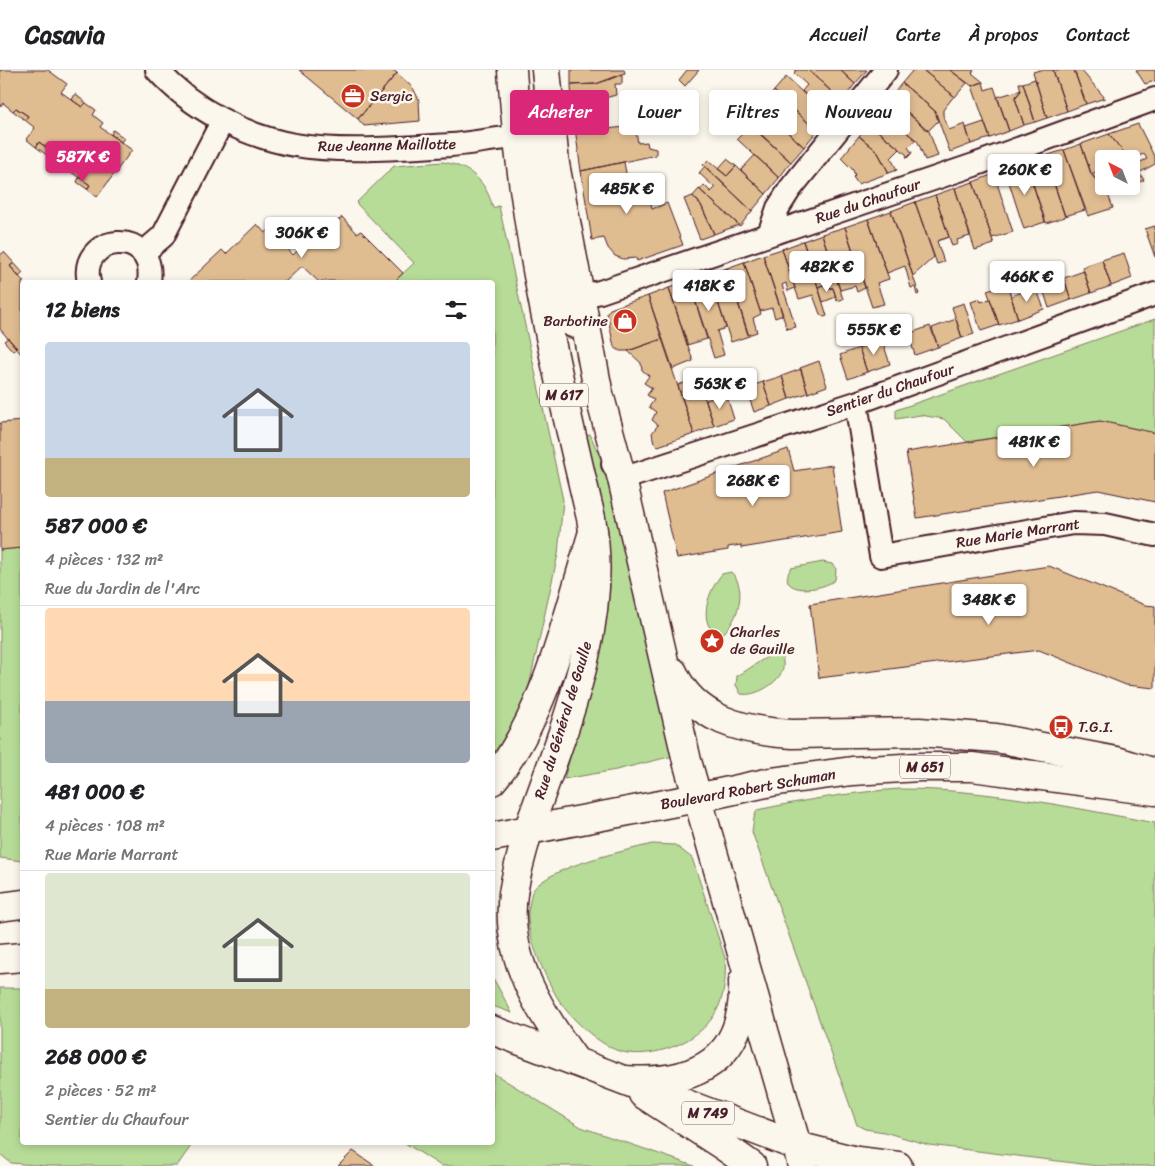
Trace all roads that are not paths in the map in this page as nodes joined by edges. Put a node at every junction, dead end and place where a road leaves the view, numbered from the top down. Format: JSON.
{"nodes":[{"id":1,"x":157,"y":70,"type":"edge"},
{"id":2,"x":512,"y":70,"type":"edge"},
{"id":3,"x":546,"y":70,"type":"edge"},
{"id":4,"x":886,"y":70,"type":"edge"},
{"id":5,"x":1155,"y":99,"type":"edge"},
{"id":6,"x":223,"y":120,"type":"junction"},
{"id":7,"x":518,"y":136,"type":"junction"},
{"id":8,"x":769,"y":234,"type":"junction"},
{"id":9,"x":143,"y":253,"type":"junction"},
{"id":10,"x":89,"y":280,"type":"edge"},
{"id":11,"x":149,"y":280,"type":"edge"},
{"id":12,"x":1155,"y":294,"type":"edge"},
{"id":13,"x":579,"y":298,"type":"junction"},
{"id":14,"x":856,"y":403,"type":"junction"},
{"id":15,"x":622,"y":479,"type":"junction"},
{"id":16,"x":594,"y":532,"type":"junction"},
{"id":17,"x":1155,"y":535,"type":"edge"},
{"id":18,"x":659,"y":638,"type":"junction"},
{"id":19,"x":1155,"y":773,"type":"edge"},
{"id":20,"x":495,"y":777,"type":"edge"},
{"id":21,"x":1155,"y":791,"type":"edge"},
{"id":22,"x":697,"y":798,"type":"junction"},
{"id":23,"x":528,"y":830,"type":"junction"},
{"id":24,"x":495,"y":836,"type":"edge"},
{"id":25,"x":20,"y":904,"type":"edge"},
{"id":26,"x":0,"y":907,"type":"edge"},
{"id":27,"x":742,"y":952,"type":"junction"},
{"id":28,"x":20,"y":957,"type":"edge"},
{"id":29,"x":0,"y":959,"type":"edge"},
{"id":30,"x":495,"y":1031,"type":"edge"},
{"id":31,"x":576,"y":1062,"type":"junction"},
{"id":32,"x":621,"y":1079,"type":"junction"},
{"id":33,"x":799,"y":1156,"type":"edge"},
{"id":34,"x":752,"y":1166,"type":"edge"},
{"id":35,"x":898,"y":1166,"type":"edge"}],
"edges":[{"from":1,"to":6,"type":"street","name":"Rue Jeanne Maillotte"},
{"from":2,"to":7,"type":"main road","name":"Rue du Général de Gaulle","number":"M 617"},
{"from":3,"to":13,"type":"main road","number":"M 617"},
{"from":4,"to":8,"type":"street"},
{"from":5,"to":8,"type":"street","name":"Rue du Chaufour"},
{"from":6,"to":7,"type":"street","name":"Rue Jeanne Maillotte"},
{"from":6,"to":9,"type":"street"},
{"from":7,"to":15,"type":"street"},
{"from":7,"to":16,"type":"main road","name":"Rue du Général de Gaulle","number":"M 617"},
{"from":8,"to":13,"type":"street","name":"Rue du Chaufour"},
{"from":9,"to":10,"type":"street"},
{"from":9,"to":11,"type":"street"},
{"from":12,"to":14,"type":"street","name":"Sentier du Chaufour"},
{"from":13,"to":15,"type":"main road","number":"M 617"},
{"from":14,"to":15,"type":"street","name":"Sentier du Chaufour"},
{"from":14,"to":17,"type":"street","name":"Rue Marie Marrant"},
{"from":15,"to":18,"type":"main road","number":"M 617"},
{"from":16,"to":20,"type":"main road"},
{"from":16,"to":23,"type":"main road","name":"Rue du Général de Gaulle","number":"M 617"},
{"from":18,"to":19,"type":"main road"},
{"from":18,"to":22,"type":"main road","number":"M 617"},
{"from":21,"to":22,"type":"main road","name":"Boulevard Robert Schuman","number":"M 651"},
{"from":22,"to":23,"type":"main road","name":"Boulevard Robert Schuman"},
{"from":22,"to":27,"type":"main road"},
{"from":23,"to":24,"type":"main road","name":"Boulevard Robert Schuman"},
{"from":23,"to":31,"type":"main road","name":"Rue du Général de Gaulle"},
{"from":25,"to":26,"type":"main road"},
{"from":27,"to":32,"type":"main road"},
{"from":27,"to":33,"type":"main road"},
{"from":28,"to":29,"type":"main road"},
{"from":30,"to":31,"type":"main road","number":"M 749"},
{"from":31,"to":32,"type":"main road","number":"M 749"},
{"from":32,"to":33,"type":"main road","number":"M 749"},
{"from":32,"to":34,"type":"main road"},
{"from":33,"to":35,"type":"main road"}]}
